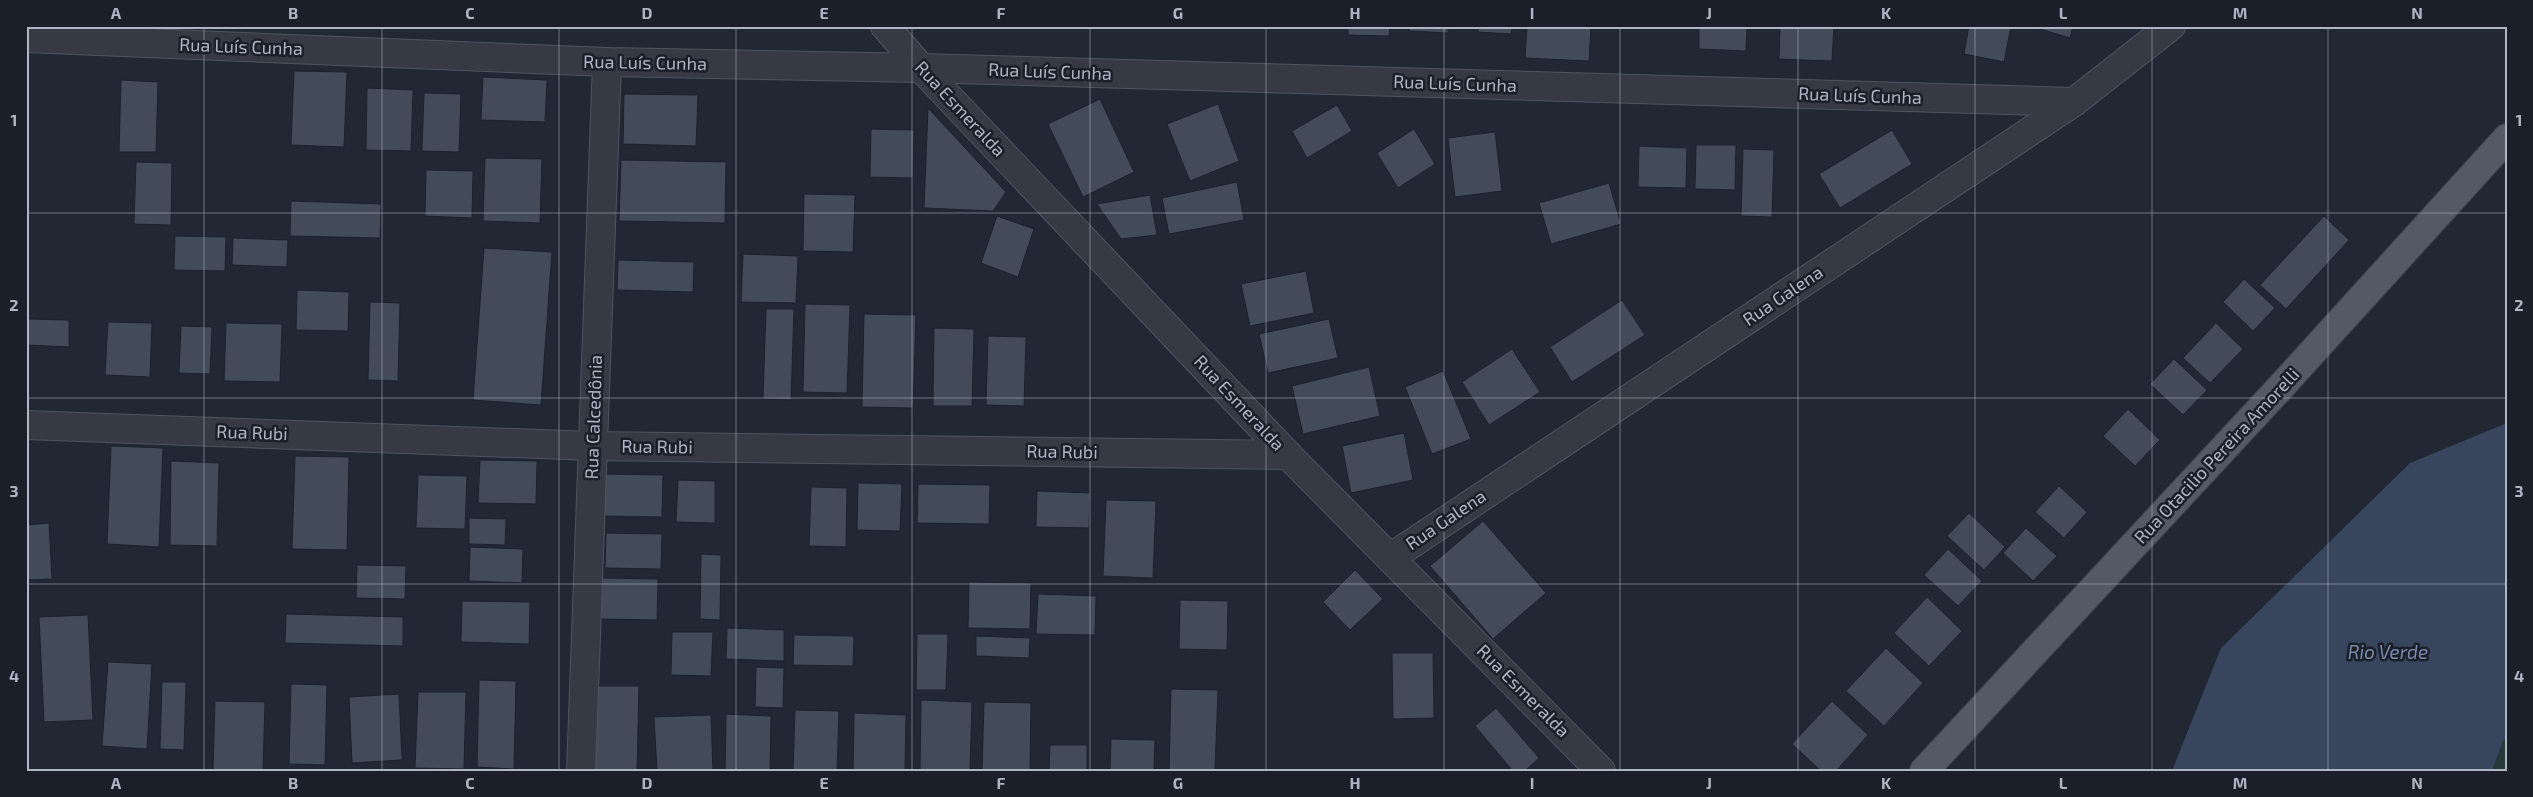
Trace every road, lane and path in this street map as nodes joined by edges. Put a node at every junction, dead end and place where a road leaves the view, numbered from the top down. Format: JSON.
{"nodes":[{"id":1,"x":885,"y":26,"type":"edge"},
{"id":2,"x":2171,"y":26,"type":"edge"},
{"id":3,"x":26,"y":38,"type":"edge"},
{"id":4,"x":607,"y":62,"type":"junction"},
{"id":5,"x":921,"y":68,"type":"junction"},
{"id":6,"x":2074,"y":102,"type":"junction"},
{"id":7,"x":2507,"y":138,"type":"edge"},
{"id":8,"x":26,"y":425,"type":"edge"},
{"id":9,"x":593,"y":446,"type":"junction"},
{"id":10,"x":1288,"y":455,"type":"junction"},
{"id":11,"x":1390,"y":558,"type":"junction"},
{"id":12,"x":581,"y":771,"type":"edge"},
{"id":13,"x":1601,"y":771,"type":"edge"},
{"id":14,"x":1924,"y":771,"type":"edge"}],
"edges":[{"from":1,"to":5,"type":"street","name":"Rua Esmeralda"},
{"from":2,"to":6,"type":"street","name":"Rua Galena"},
{"from":3,"to":4,"type":"street","name":"Rua Luís Cunha"},
{"from":4,"to":5,"type":"street","name":"Rua Luís Cunha"},
{"from":4,"to":9,"type":"street","name":"Rua Calcedônia"},
{"from":5,"to":6,"type":"street","name":"Rua Luís Cunha"},
{"from":5,"to":10,"type":"street","name":"Rua Esmeralda"},
{"from":6,"to":11,"type":"street","name":"Rua Galena"},
{"from":7,"to":14,"type":"main road","name":"Rua Otacilio Pereira Amorelli"},
{"from":8,"to":9,"type":"street","name":"Rua Rubi"},
{"from":9,"to":10,"type":"street","name":"Rua Rubi"},
{"from":9,"to":12,"type":"street","name":"Rua Calcedônia"},
{"from":10,"to":11,"type":"street","name":"Rua Esmeralda"},
{"from":11,"to":13,"type":"street","name":"Rua Esmeralda"}]}
